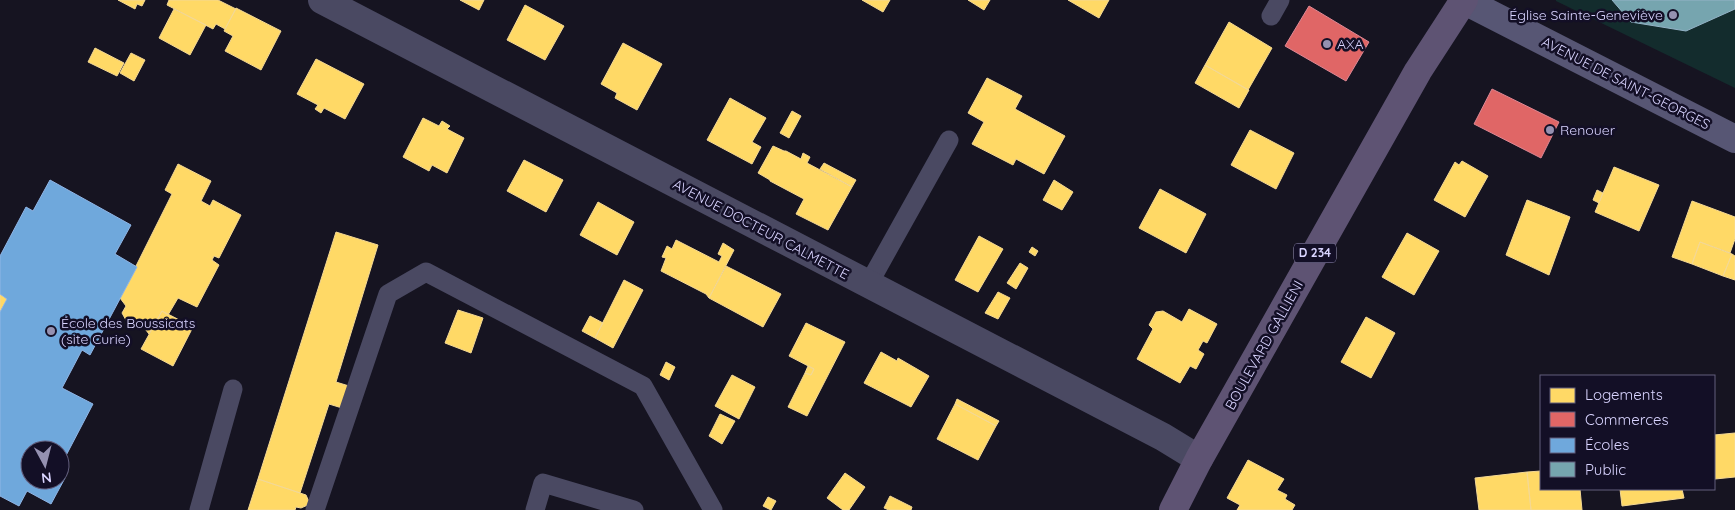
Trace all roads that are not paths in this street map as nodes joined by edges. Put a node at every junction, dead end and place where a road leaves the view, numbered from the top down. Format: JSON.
{"nodes":[{"id":1,"x":322,"y":0,"type":"edge"},
{"id":2,"x":1464,"y":0,"type":"edge"},
{"id":3,"x":1732,"y":132,"type":"edge"},
{"id":4,"x":949,"y":140,"type":"dead end"},
{"id":5,"x":868,"y":285,"type":"junction"},
{"id":6,"x":233,"y":389,"type":"dead end"},
{"id":7,"x":1199,"y":458,"type":"junction"},
{"id":8,"x":199,"y":510,"type":"edge"},
{"id":9,"x":315,"y":510,"type":"edge"},
{"id":10,"x":535,"y":510,"type":"edge"},
{"id":11,"x":634,"y":510,"type":"edge"},
{"id":12,"x":713,"y":510,"type":"edge"},
{"id":13,"x":1173,"y":510,"type":"edge"}],
"edges":[{"from":1,"to":5,"type":"street","name":"AVENUE DOCTEUR CALMETTE"},
{"from":2,"to":3,"type":"main road","name":"AVENUE DE SAINT-GEORGES"},
{"from":2,"to":7,"type":"main road","name":"BOULEVARD GALLIENI","number":"D 234"},
{"from":4,"to":5,"type":"lane"},
{"from":5,"to":7,"type":"street","name":"AVENUE DOCTEUR CALMETTE"},
{"from":6,"to":8,"type":"lane"},
{"from":7,"to":13,"type":"main road","name":"BOULEVARD GALLIENI","number":"D 234"},
{"from":9,"to":12,"type":"lane"},
{"from":10,"to":11,"type":"lane"}]}
